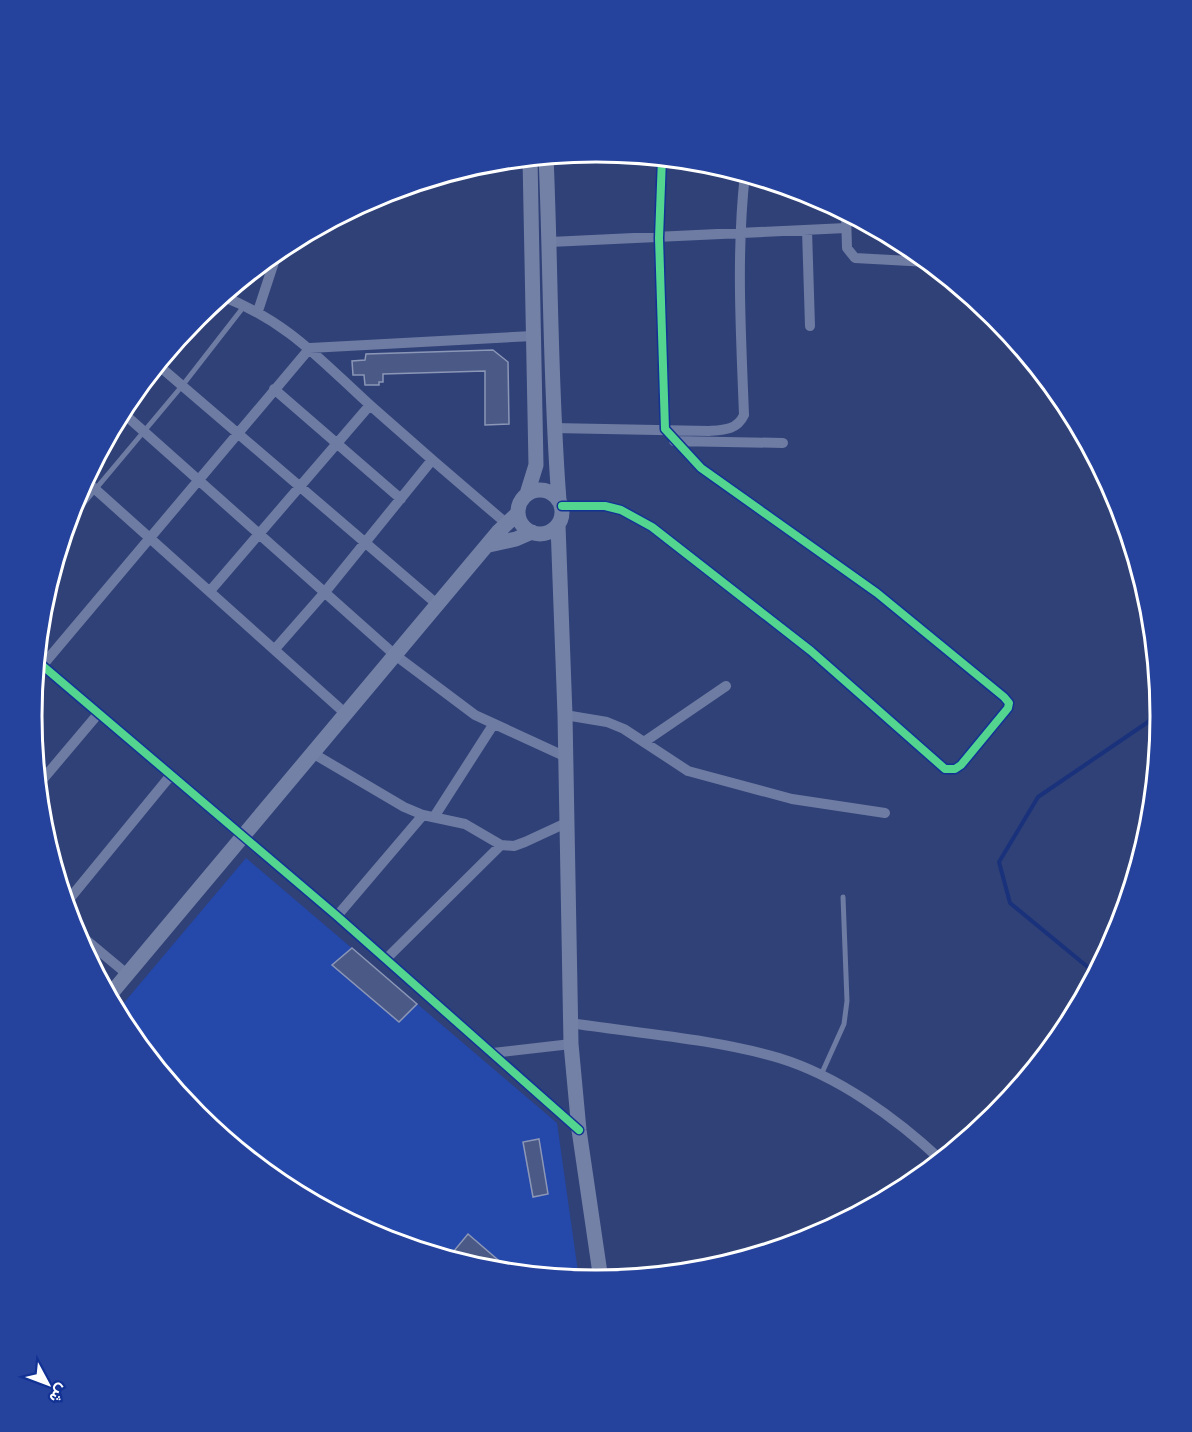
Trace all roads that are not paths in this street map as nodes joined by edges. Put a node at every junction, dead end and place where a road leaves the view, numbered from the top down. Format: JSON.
{"nodes":[{"id":1,"x":546,"y":165,"type":"edge"},
{"id":2,"x":530,"y":166,"type":"edge"},
{"id":3,"x":662,"y":166,"type":"edge"},
{"id":4,"x":744,"y":183,"type":"edge"},
{"id":5,"x":846,"y":222,"type":"edge"},
{"id":6,"x":846,"y":228,"type":"junction"},
{"id":7,"x":807,"y":230,"type":"junction"},
{"id":8,"x":741,"y":232,"type":"junction"},
{"id":9,"x":659,"y":238,"type":"junction"},
{"id":10,"x":550,"y":242,"type":"junction"},
{"id":11,"x":912,"y":261,"type":"edge"},
{"id":12,"x":274,"y":265,"type":"edge"},
{"id":13,"x":231,"y":299,"type":"edge"},
{"id":14,"x":245,"y":305,"type":"junction"},
{"id":15,"x":258,"y":311,"type":"junction"},
{"id":16,"x":810,"y":326,"type":"dead end"},
{"id":17,"x":533,"y":336,"type":"junction"},
{"id":18,"x":310,"y":348,"type":"junction"},
{"id":19,"x":164,"y":369,"type":"edge"},
{"id":20,"x":182,"y":386,"type":"junction"},
{"id":21,"x":274,"y":389,"type":"junction"},
{"id":22,"x":370,"y":405,"type":"junction"},
{"id":23,"x":129,"y":418,"type":"edge"},
{"id":24,"x":553,"y":428,"type":"junction"},
{"id":25,"x":665,"y":429,"type":"junction"},
{"id":26,"x":144,"y":432,"type":"junction"},
{"id":27,"x":238,"y":435,"type":"junction"},
{"id":28,"x":674,"y":441,"type":"junction"},
{"id":29,"x":337,"y":442,"type":"junction"},
{"id":30,"x":783,"y":443,"type":"dead end"},
{"id":31,"x":432,"y":460,"type":"junction"},
{"id":32,"x":199,"y":481,"type":"junction"},
{"id":33,"x":92,"y":486,"type":"edge"},
{"id":34,"x":299,"y":487,"type":"junction"},
{"id":35,"x":95,"y":489,"type":"junction"},
{"id":36,"x":527,"y":494,"type":"junction"},
{"id":37,"x":401,"y":499,"type":"junction"},
{"id":38,"x":86,"y":500,"type":"edge"},
{"id":39,"x":560,"y":503,"type":"junction"},
{"id":40,"x":518,"y":513,"type":"junction"},
{"id":41,"x":506,"y":523,"type":"junction"},
{"id":42,"x":558,"y":525,"type":"junction"},
{"id":43,"x":536,"y":533,"type":"junction"},
{"id":44,"x":259,"y":535,"type":"junction"},
{"id":45,"x":150,"y":538,"type":"junction"},
{"id":46,"x":366,"y":542,"type":"junction"},
{"id":47,"x":489,"y":545,"type":"junction"},
{"id":48,"x":560,"y":557,"type":"junction"},
{"id":49,"x":210,"y":591,"type":"junction"},
{"id":50,"x":325,"y":592,"type":"junction"},
{"id":51,"x":438,"y":604,"type":"junction"},
{"id":52,"x":275,"y":649,"type":"junction"},
{"id":53,"x":46,"y":655,"type":"edge"},
{"id":54,"x":395,"y":655,"type":"junction"},
{"id":55,"x":44,"y":668,"type":"edge"},
{"id":56,"x":726,"y":686,"type":"dead end"},
{"id":57,"x":98,"y":714,"type":"junction"},
{"id":58,"x":346,"y":714,"type":"junction"},
{"id":59,"x":565,"y":715,"type":"junction"},
{"id":60,"x":493,"y":725,"type":"junction"},
{"id":61,"x":644,"y":742,"type":"junction"},
{"id":62,"x":314,"y":754,"type":"junction"},
{"id":63,"x":564,"y":756,"type":"junction"},
{"id":64,"x":171,"y":775,"type":"junction"},
{"id":65,"x":46,"y":776,"type":"edge"},
{"id":66,"x":885,"y":813,"type":"dead end"},
{"id":67,"x":428,"y":816,"type":"junction"},
{"id":68,"x":566,"y":823,"type":"junction"},
{"id":69,"x":244,"y":838,"type":"junction"},
{"id":70,"x":501,"y":845,"type":"junction"},
{"id":71,"x":72,"y":896,"type":"edge"},
{"id":72,"x":843,"y":897,"type":"dead end"},
{"id":73,"x":337,"y":916,"type":"junction"},
{"id":74,"x":91,"y":943,"type":"edge"},
{"id":75,"x":386,"y":959,"type":"junction"},
{"id":76,"x":127,"y":974,"type":"junction"},
{"id":77,"x":114,"y":990,"type":"edge"},
{"id":78,"x":570,"y":1023,"type":"junction"},
{"id":79,"x":571,"y":1044,"type":"junction"},
{"id":80,"x":494,"y":1053,"type":"junction"},
{"id":81,"x":821,"y":1075,"type":"junction"},
{"id":82,"x":579,"y":1130,"type":"junction"},
{"id":83,"x":935,"y":1154,"type":"edge"},
{"id":84,"x":600,"y":1270,"type":"edge"}],
"edges":[{"from":1,"to":10,"type":"main road"},
{"from":2,"to":17,"type":"main road"},
{"from":3,"to":9,"type":"street"},
{"from":4,"to":8,"type":"street"},
{"from":5,"to":6,"type":"street"},
{"from":6,"to":7,"type":"street"},
{"from":6,"to":11,"type":"street"},
{"from":7,"to":8,"type":"street"},
{"from":7,"to":16,"type":"street"},
{"from":8,"to":9,"type":"street"},
{"from":8,"to":25,"type":"street"},
{"from":9,"to":10,"type":"street"},
{"from":9,"to":25,"type":"street"},
{"from":10,"to":24,"type":"main road"},
{"from":12,"to":15,"type":"street"},
{"from":13,"to":14,"type":"street"},
{"from":14,"to":15,"type":"street"},
{"from":14,"to":20,"type":"lane"},
{"from":15,"to":18,"type":"street"},
{"from":17,"to":18,"type":"street"},
{"from":17,"to":36,"type":"main road"},
{"from":18,"to":21,"type":"street"},
{"from":18,"to":22,"type":"street"},
{"from":19,"to":20,"type":"street"},
{"from":20,"to":26,"type":"lane"},
{"from":20,"to":27,"type":"street"},
{"from":21,"to":27,"type":"street"},
{"from":21,"to":29,"type":"street"},
{"from":22,"to":29,"type":"street"},
{"from":22,"to":31,"type":"street"},
{"from":23,"to":26,"type":"street"},
{"from":24,"to":25,"type":"street"},
{"from":24,"to":39,"type":"main road"},
{"from":25,"to":28,"type":"street"},
{"from":26,"to":32,"type":"street"},
{"from":26,"to":35,"type":"lane"},
{"from":27,"to":32,"type":"street"},
{"from":27,"to":34,"type":"street"},
{"from":28,"to":30,"type":"street"},
{"from":28,"to":39,"type":"street"},
{"from":29,"to":34,"type":"street"},
{"from":29,"to":37,"type":"street"},
{"from":31,"to":37,"type":"street"},
{"from":31,"to":41,"type":"street"},
{"from":32,"to":44,"type":"street"},
{"from":32,"to":45,"type":"street"},
{"from":33,"to":35,"type":"street"},
{"from":34,"to":44,"type":"street"},
{"from":34,"to":46,"type":"street"},
{"from":35,"to":38,"type":"lane"},
{"from":35,"to":45,"type":"street"},
{"from":36,"to":39,"type":"main road"},
{"from":36,"to":40,"type":"main road"},
{"from":37,"to":46,"type":"street"},
{"from":39,"to":42,"type":"main road"},
{"from":40,"to":41,"type":"main road"},
{"from":40,"to":43,"type":"main road"},
{"from":41,"to":47,"type":"main road"},
{"from":42,"to":43,"type":"main road"},
{"from":42,"to":48,"type":"main road"},
{"from":43,"to":47,"type":"main road"},
{"from":43,"to":48,"type":"main road"},
{"from":44,"to":49,"type":"street"},
{"from":44,"to":50,"type":"street"},
{"from":45,"to":49,"type":"street"},
{"from":45,"to":53,"type":"street"},
{"from":46,"to":50,"type":"street"},
{"from":46,"to":51,"type":"street"},
{"from":47,"to":51,"type":"main road"},
{"from":48,"to":59,"type":"main road"},
{"from":49,"to":52,"type":"street"},
{"from":50,"to":52,"type":"street"},
{"from":50,"to":54,"type":"street"},
{"from":51,"to":54,"type":"main road"},
{"from":52,"to":58,"type":"street"},
{"from":54,"to":58,"type":"main road"},
{"from":54,"to":60,"type":"street"},
{"from":55,"to":57,"type":"street"},
{"from":56,"to":61,"type":"street"},
{"from":57,"to":64,"type":"street"},
{"from":57,"to":65,"type":"street"},
{"from":58,"to":62,"type":"main road"},
{"from":59,"to":61,"type":"street"},
{"from":59,"to":63,"type":"main road"},
{"from":60,"to":63,"type":"street"},
{"from":60,"to":67,"type":"street"},
{"from":61,"to":66,"type":"street"},
{"from":62,"to":67,"type":"street"},
{"from":62,"to":69,"type":"main road"},
{"from":63,"to":68,"type":"main road"},
{"from":64,"to":69,"type":"street"},
{"from":64,"to":71,"type":"street"},
{"from":67,"to":70,"type":"street"},
{"from":67,"to":73,"type":"street"},
{"from":68,"to":70,"type":"street"},
{"from":68,"to":78,"type":"main road"},
{"from":69,"to":73,"type":"street"},
{"from":69,"to":76,"type":"main road"},
{"from":70,"to":75,"type":"street"},
{"from":72,"to":81,"type":"lane"},
{"from":73,"to":75,"type":"street"},
{"from":74,"to":76,"type":"street"},
{"from":75,"to":80,"type":"street"},
{"from":76,"to":77,"type":"main road"},
{"from":78,"to":79,"type":"main road"},
{"from":78,"to":81,"type":"street"},
{"from":79,"to":80,"type":"street"},
{"from":79,"to":82,"type":"main road"},
{"from":80,"to":82,"type":"street"},
{"from":81,"to":83,"type":"street"},
{"from":82,"to":84,"type":"main road"}]}
